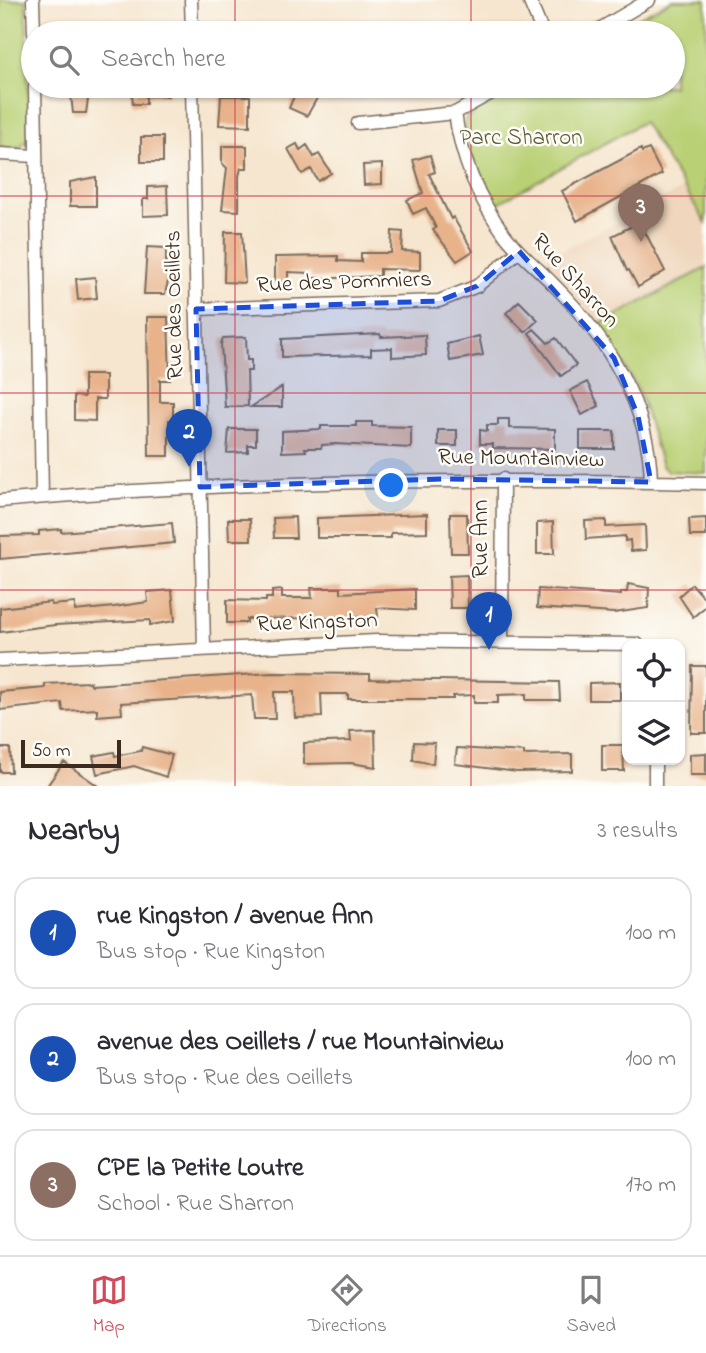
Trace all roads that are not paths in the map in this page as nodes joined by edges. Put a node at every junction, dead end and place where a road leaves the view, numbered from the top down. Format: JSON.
{"nodes":[{"id":1,"x":33,"y":0,"type":"edge"},
{"id":2,"x":191,"y":0,"type":"edge"},
{"id":3,"x":529,"y":0,"type":"edge"},
{"id":4,"x":649,"y":0,"type":"edge"},
{"id":5,"x":34,"y":21,"type":"edge"},
{"id":6,"x":192,"y":21,"type":"edge"},
{"id":7,"x":539,"y":21,"type":"edge"},
{"id":8,"x":613,"y":21,"type":"edge"},
{"id":9,"x":35,"y":98,"type":"edge"},
{"id":10,"x":192,"y":98,"type":"edge"},
{"id":11,"x":482,"y":98,"type":"edge"},
{"id":12,"x":455,"y":113,"type":"junction"},
{"id":13,"x":358,"y":123,"type":"dead end"},
{"id":14,"x":0,"y":154,"type":"edge"},
{"id":15,"x":36,"y":156,"type":"junction"},
{"id":16,"x":519,"y":251,"type":"junction"},
{"id":17,"x":196,"y":309,"type":"junction"},
{"id":18,"x":503,"y":479,"type":"junction"},
{"id":19,"x":651,"y":482,"type":"junction"},
{"id":20,"x":706,"y":483,"type":"edge"},
{"id":21,"x":200,"y":487,"type":"junction"},
{"id":22,"x":42,"y":498,"type":"junction"},
{"id":23,"x":0,"y":501,"type":"edge"},
{"id":24,"x":502,"y":641,"type":"junction"},
{"id":25,"x":622,"y":644,"type":"edge"},
{"id":26,"x":204,"y":649,"type":"junction"},
{"id":27,"x":0,"y":660,"type":"edge"},
{"id":28,"x":655,"y":765,"type":"edge"},
{"id":29,"x":655,"y":786,"type":"edge"}],
"edges":[{"from":1,"to":5,"type":"street"},
{"from":2,"to":6,"type":"street"},
{"from":3,"to":7,"type":"street"},
{"from":4,"to":8,"type":"street"},
{"from":9,"to":15,"type":"street"},
{"from":10,"to":17,"type":"street","name":"Rue des Oeillets"},
{"from":11,"to":12,"type":"street"},
{"from":12,"to":13,"type":"street"},
{"from":12,"to":16,"type":"street","name":"Rue Sharron"},
{"from":14,"to":15,"type":"street"},
{"from":15,"to":22,"type":"street"},
{"from":16,"to":17,"type":"street","name":"Rue des Pommiers"},
{"from":16,"to":19,"type":"street","name":"Rue Sharron"},
{"from":17,"to":21,"type":"street","name":"Rue des Oeillets"},
{"from":18,"to":19,"type":"street","name":"Rue Mountainview"},
{"from":18,"to":21,"type":"street","name":"Rue Mountainview"},
{"from":18,"to":24,"type":"street","name":"Rue Ann"},
{"from":19,"to":20,"type":"street","name":"Rue Mountainview"},
{"from":21,"to":22,"type":"street","name":"Rue Mountainview"},
{"from":21,"to":26,"type":"street","name":"Rue des Oeillets"},
{"from":22,"to":23,"type":"street","name":"Rue Mountainview"},
{"from":24,"to":25,"type":"street","name":"Rue Kingston"},
{"from":24,"to":26,"type":"street","name":"Rue Kingston"},
{"from":26,"to":27,"type":"street","name":"Rue Kingston"},
{"from":28,"to":29,"type":"street"}]}
